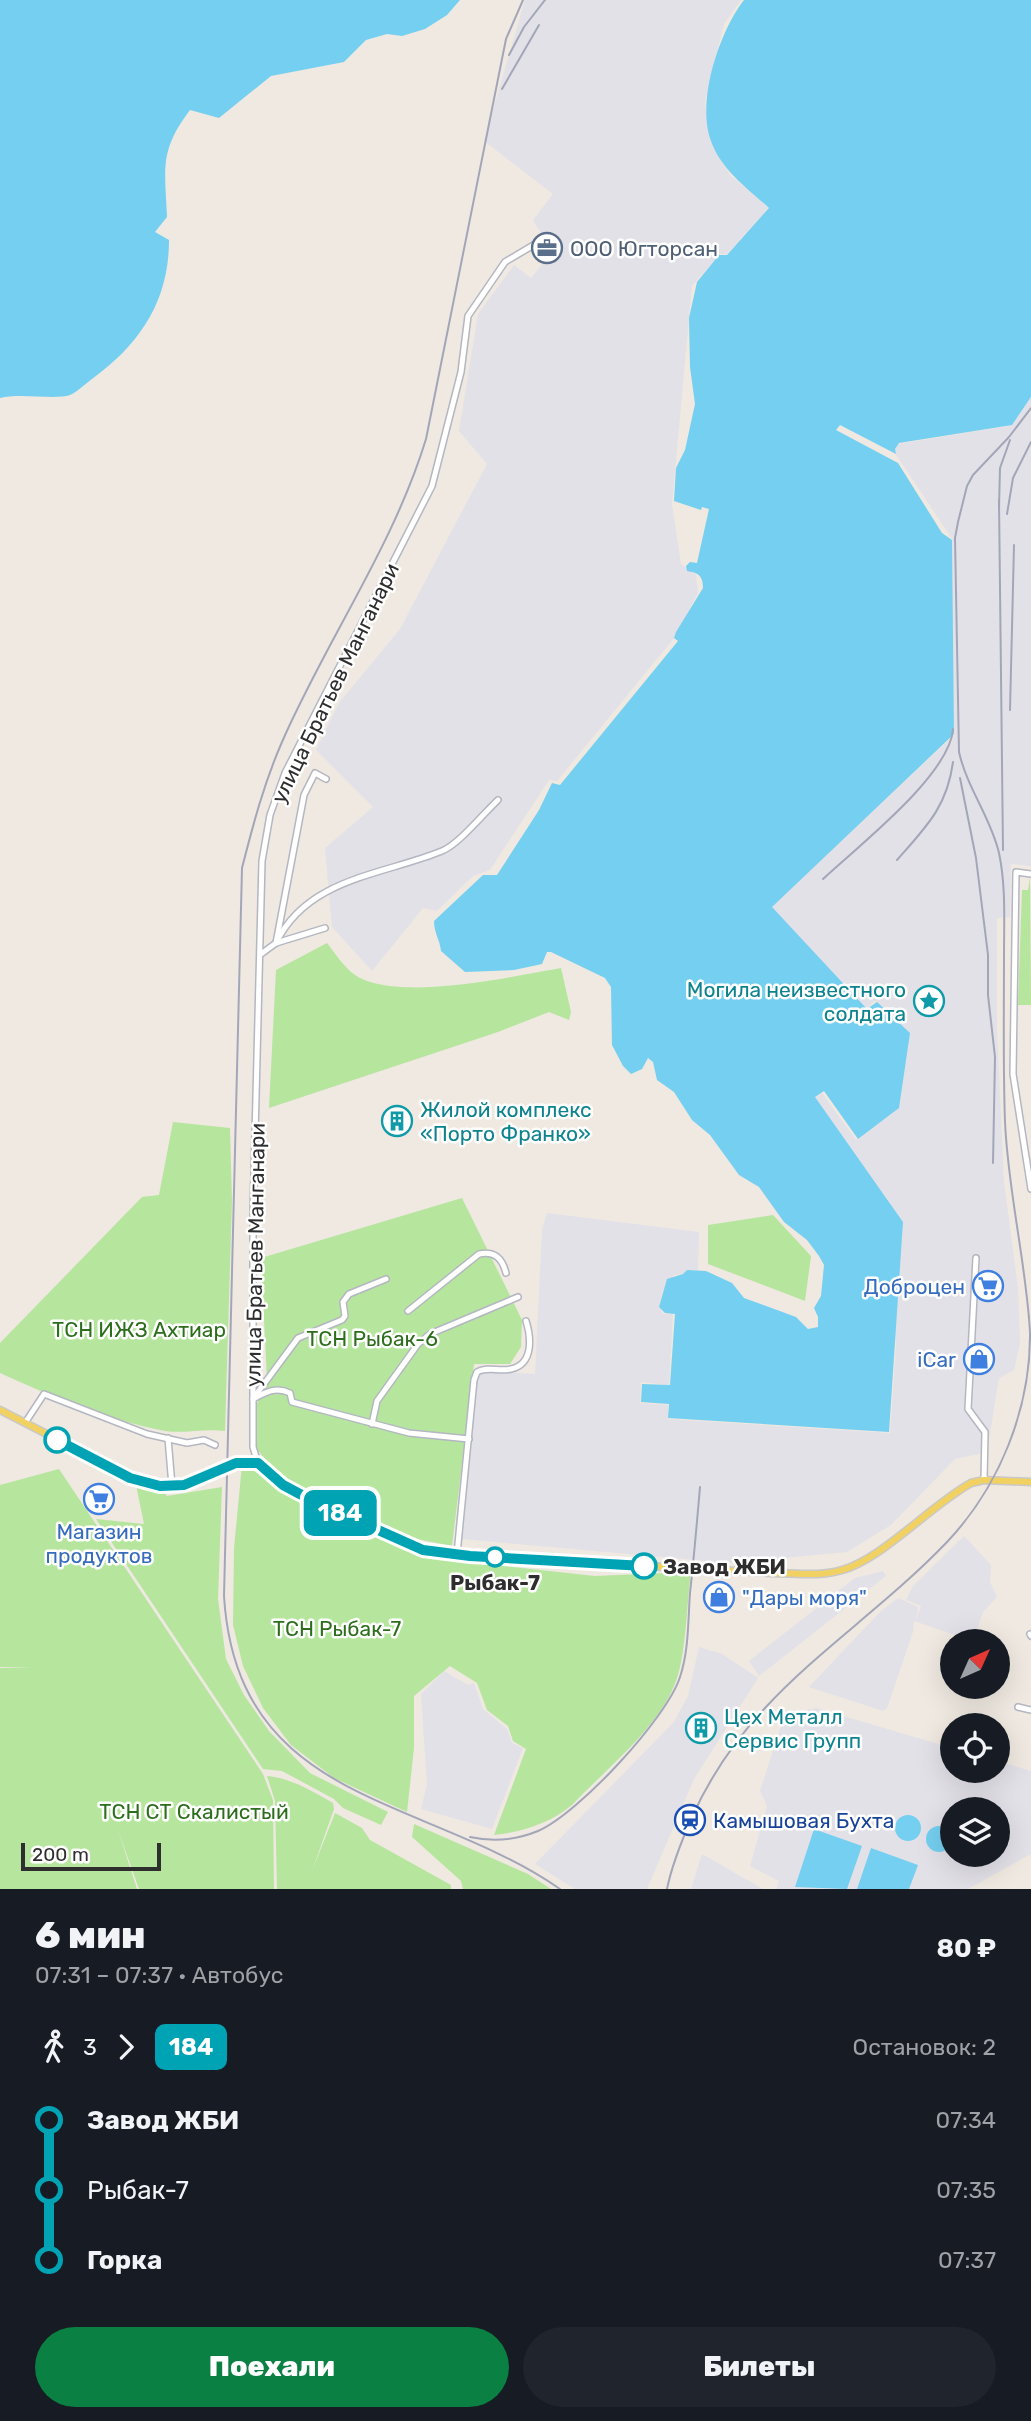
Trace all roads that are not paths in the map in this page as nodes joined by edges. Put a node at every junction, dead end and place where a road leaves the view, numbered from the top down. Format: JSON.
{"nodes":[{"id":1,"x":542,"y":240,"type":"dead end"},
{"id":2,"x":326,"y":779,"type":"dead end"},
{"id":3,"x":498,"y":800,"type":"dead end"},
{"id":4,"x":1031,"y":874,"type":"edge"},
{"id":5,"x":325,"y":928,"type":"dead end"},
{"id":6,"x":276,"y":943,"type":"junction"},
{"id":7,"x":261,"y":954,"type":"junction"},
{"id":8,"x":1031,"y":1189,"type":"edge"},
{"id":9,"x":976,"y":1258,"type":"dead end"},
{"id":10,"x":506,"y":1273,"type":"dead end"},
{"id":11,"x":386,"y":1279,"type":"dead end"},
{"id":12,"x":518,"y":1297,"type":"dead end"},
{"id":13,"x":408,"y":1311,"type":"dead end"},
{"id":14,"x":526,"y":1321,"type":"dead end"},
{"id":15,"x":253,"y":1399,"type":"junction"},
{"id":16,"x":0,"y":1410,"type":"edge"},
{"id":17,"x":25,"y":1423,"type":"junction"},
{"id":18,"x":372,"y":1424,"type":"junction"},
{"id":19,"x":168,"y":1438,"type":"junction"},
{"id":20,"x":469,"y":1438,"type":"junction"},
{"id":21,"x":215,"y":1445,"type":"dead end"},
{"id":22,"x":258,"y":1463,"type":"junction"},
{"id":23,"x":984,"y":1480,"type":"junction"},
{"id":24,"x":1031,"y":1482,"type":"edge"},
{"id":25,"x":172,"y":1486,"type":"junction"},
{"id":26,"x":457,"y":1555,"type":"junction"},
{"id":27,"x":1018,"y":1707,"type":"dead end"},
{"id":28,"x":1031,"y":1710,"type":"edge"}],
"edges":[{"from":1,"to":7,"type":"street","name":"улица Братьев Манганари"},
{"from":2,"to":6,"type":"street"},
{"from":3,"to":6,"type":"street"},
{"from":4,"to":8,"type":"street"},
{"from":5,"to":6,"type":"street"},
{"from":6,"to":7,"type":"street"},
{"from":7,"to":15,"type":"street","name":"улица Братьев Манганари"},
{"from":9,"to":23,"type":"street"},
{"from":10,"to":13,"type":"street"},
{"from":11,"to":15,"type":"street"},
{"from":12,"to":18,"type":"street"},
{"from":14,"to":20,"type":"street"},
{"from":15,"to":18,"type":"street"},
{"from":15,"to":22,"type":"street","name":"улица Братьев Манганари"},
{"from":16,"to":17,"type":"main road"},
{"from":17,"to":19,"type":"street"},
{"from":17,"to":25,"type":"main road"},
{"from":18,"to":20,"type":"street"},
{"from":19,"to":21,"type":"street"},
{"from":19,"to":25,"type":"street"},
{"from":20,"to":26,"type":"street"},
{"from":22,"to":25,"type":"main road"},
{"from":22,"to":26,"type":"main road"},
{"from":23,"to":24,"type":"main road"},
{"from":23,"to":26,"type":"main road"},
{"from":27,"to":28,"type":"street"}]}
